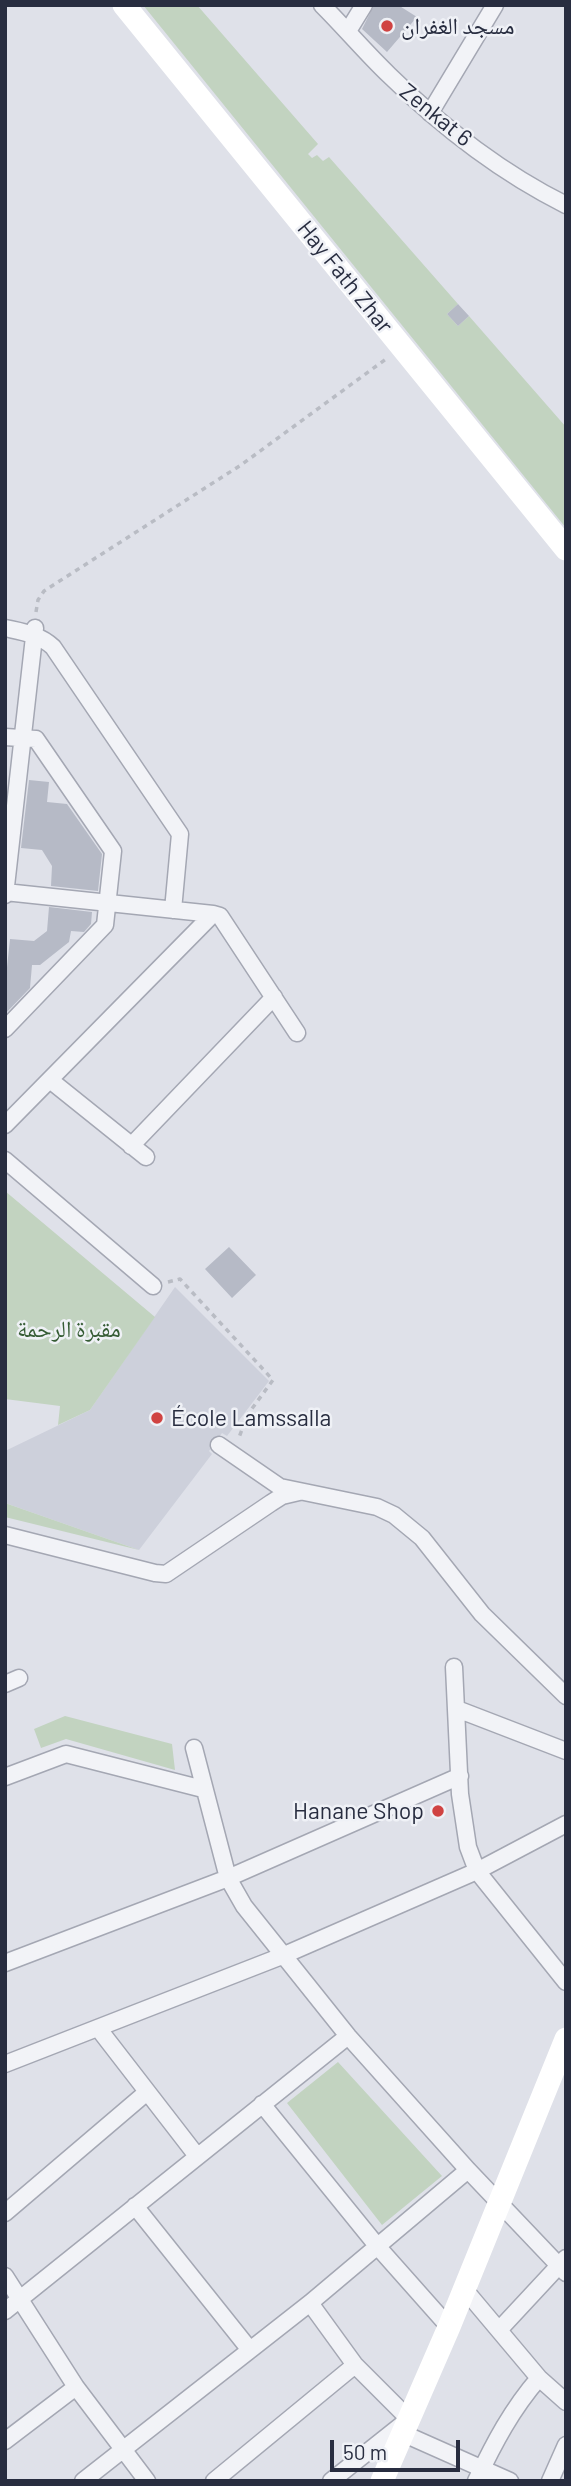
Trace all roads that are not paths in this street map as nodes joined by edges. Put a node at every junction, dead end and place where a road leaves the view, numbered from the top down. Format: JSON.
{"nodes":[{"id":1,"x":124,"y":5,"type":"edge"},
{"id":2,"x":322,"y":5,"type":"edge"},
{"id":3,"x":364,"y":5,"type":"edge"},
{"id":4,"x":495,"y":5,"type":"edge"},
{"id":5,"x":348,"y":31,"type":"junction"},
{"id":6,"x":430,"y":113,"type":"junction"},
{"id":7,"x":566,"y":205,"type":"edge"},
{"id":8,"x":566,"y":549,"type":"edge"},
{"id":9,"x":5,"y":628,"type":"edge"},
{"id":10,"x":35,"y":631,"type":"junction"},
{"id":11,"x":5,"y":737,"type":"edge"},
{"id":12,"x":23,"y":738,"type":"junction"},
{"id":13,"x":5,"y":893,"type":"edge"},
{"id":14,"x":107,"y":903,"type":"junction"},
{"id":15,"x":173,"y":910,"type":"junction"},
{"id":16,"x":213,"y":914,"type":"junction"},
{"id":17,"x":274,"y":997,"type":"junction"},
{"id":18,"x":5,"y":1029,"type":"edge"},
{"id":19,"x":298,"y":1033,"type":"dead end"},
{"id":20,"x":50,"y":1080,"type":"junction"},
{"id":21,"x":5,"y":1125,"type":"edge"},
{"id":22,"x":131,"y":1146,"type":"junction"},
{"id":23,"x":146,"y":1157,"type":"dead end"},
{"id":24,"x":5,"y":1160,"type":"edge"},
{"id":25,"x":153,"y":1286,"type":"road end"},
{"id":26,"x":225,"y":1449,"type":"road end"},
{"id":27,"x":299,"y":1492,"type":"junction"},
{"id":28,"x":6,"y":1539,"type":"edge"},
{"id":29,"x":454,"y":1667,"type":"dead end"},
{"id":30,"x":566,"y":1696,"type":"edge"},
{"id":31,"x":457,"y":1709,"type":"junction"},
{"id":32,"x":194,"y":1748,"type":"dead end"},
{"id":33,"x":566,"y":1751,"type":"edge"},
{"id":34,"x":460,"y":1776,"type":"junction"},
{"id":35,"x":5,"y":1777,"type":"edge"},
{"id":36,"x":203,"y":1789,"type":"junction"},
{"id":37,"x":566,"y":1824,"type":"edge"},
{"id":38,"x":477,"y":1871,"type":"junction"},
{"id":39,"x":228,"y":1878,"type":"junction"},
{"id":40,"x":282,"y":1956,"type":"junction"},
{"id":41,"x":5,"y":1964,"type":"edge"},
{"id":42,"x":566,"y":1982,"type":"edge"},
{"id":43,"x":98,"y":2028,"type":"junction"},
{"id":44,"x":348,"y":2036,"type":"junction"},
{"id":45,"x":566,"y":2039,"type":"edge"},
{"id":46,"x":5,"y":2064,"type":"edge"},
{"id":47,"x":147,"y":2092,"type":"junction"},
{"id":48,"x":262,"y":2104,"type":"junction"},
{"id":49,"x":197,"y":2156,"type":"junction"},
{"id":50,"x":468,"y":2170,"type":"junction"},
{"id":51,"x":499,"y":2202,"type":"junction"},
{"id":52,"x":135,"y":2206,"type":"junction"},
{"id":53,"x":5,"y":2213,"type":"edge"},
{"id":54,"x":378,"y":2247,"type":"junction"},
{"id":55,"x":563,"y":2265,"type":"edge"},
{"id":56,"x":5,"y":2276,"type":"edge"},
{"id":57,"x":465,"y":2290,"type":"junction"},
{"id":58,"x":20,"y":2299,"type":"junction"},
{"id":59,"x":310,"y":2303,"type":"junction"},
{"id":60,"x":5,"y":2311,"type":"edge"},
{"id":61,"x":449,"y":2327,"type":"junction"},
{"id":62,"x":499,"y":2330,"type":"junction"},
{"id":63,"x":250,"y":2350,"type":"junction"},
{"id":64,"x":355,"y":2365,"type":"junction"},
{"id":65,"x":539,"y":2378,"type":"junction"},
{"id":66,"x":76,"y":2387,"type":"junction"},
{"id":67,"x":566,"y":2402,"type":"edge"},
{"id":68,"x":406,"y":2426,"type":"junction"},
{"id":69,"x":5,"y":2441,"type":"edge"},
{"id":70,"x":566,"y":2445,"type":"edge"},
{"id":71,"x":122,"y":2449,"type":"junction"},
{"id":72,"x":479,"y":2475,"type":"edge"},
{"id":73,"x":83,"y":2481,"type":"edge"},
{"id":74,"x":147,"y":2481,"type":"edge"},
{"id":75,"x":214,"y":2481,"type":"edge"},
{"id":76,"x":331,"y":2481,"type":"edge"},
{"id":77,"x":382,"y":2481,"type":"edge"},
{"id":78,"x":510,"y":2481,"type":"edge"},
{"id":79,"x":550,"y":2481,"type":"edge"}],
"edges":[{"from":1,"to":8,"type":"street","name":"Hay Fath Zhar"},
{"from":2,"to":5,"type":"street","name":"Zenkat 6"},
{"from":3,"to":5,"type":"street"},
{"from":4,"to":6,"type":"street"},
{"from":5,"to":6,"type":"street","name":"Zenkat 6"},
{"from":6,"to":7,"type":"street","name":"Zenkat 6"},
{"from":9,"to":10,"type":"street"},
{"from":10,"to":12,"type":"street"},
{"from":10,"to":15,"type":"street"},
{"from":11,"to":12,"type":"street"},
{"from":12,"to":13,"type":"street"},
{"from":12,"to":14,"type":"street"},
{"from":13,"to":14,"type":"street"},
{"from":14,"to":15,"type":"street"},
{"from":14,"to":18,"type":"street"},
{"from":15,"to":16,"type":"street"},
{"from":16,"to":17,"type":"street"},
{"from":16,"to":20,"type":"street"},
{"from":17,"to":19,"type":"street"},
{"from":17,"to":22,"type":"street"},
{"from":20,"to":21,"type":"street"},
{"from":20,"to":22,"type":"street"},
{"from":22,"to":23,"type":"street"},
{"from":24,"to":25,"type":"street"},
{"from":26,"to":27,"type":"street"},
{"from":27,"to":28,"type":"street"},
{"from":27,"to":30,"type":"street"},
{"from":29,"to":31,"type":"street"},
{"from":31,"to":33,"type":"street"},
{"from":31,"to":34,"type":"street"},
{"from":32,"to":36,"type":"street"},
{"from":34,"to":38,"type":"street"},
{"from":34,"to":39,"type":"street"},
{"from":35,"to":36,"type":"street"},
{"from":36,"to":39,"type":"street"},
{"from":37,"to":38,"type":"street"},
{"from":38,"to":40,"type":"street"},
{"from":38,"to":42,"type":"street"},
{"from":39,"to":40,"type":"street"},
{"from":39,"to":41,"type":"street"},
{"from":40,"to":43,"type":"street"},
{"from":40,"to":44,"type":"street"},
{"from":43,"to":46,"type":"street"},
{"from":43,"to":47,"type":"street"},
{"from":44,"to":48,"type":"street"},
{"from":44,"to":50,"type":"street"},
{"from":45,"to":51,"type":"street"},
{"from":47,"to":49,"type":"street"},
{"from":47,"to":53,"type":"street"},
{"from":48,"to":49,"type":"street"},
{"from":48,"to":54,"type":"street"},
{"from":49,"to":52,"type":"street"},
{"from":50,"to":51,"type":"street"},
{"from":50,"to":54,"type":"street"},
{"from":51,"to":55,"type":"street"},
{"from":51,"to":57,"type":"street"},
{"from":52,"to":58,"type":"street"},
{"from":52,"to":63,"type":"street"},
{"from":54,"to":59,"type":"street"},
{"from":54,"to":61,"type":"street"},
{"from":55,"to":62,"type":"street"},
{"from":56,"to":58,"type":"street"},
{"from":57,"to":61,"type":"street"},
{"from":57,"to":62,"type":"street"},
{"from":58,"to":60,"type":"street"},
{"from":58,"to":66,"type":"street"},
{"from":59,"to":63,"type":"street"},
{"from":59,"to":64,"type":"street"},
{"from":61,"to":68,"type":"street"},
{"from":62,"to":65,"type":"street"},
{"from":63,"to":71,"type":"street"},
{"from":64,"to":68,"type":"street"},
{"from":64,"to":75,"type":"street"},
{"from":65,"to":67,"type":"street"},
{"from":65,"to":72,"type":"street"},
{"from":66,"to":69,"type":"street"},
{"from":66,"to":71,"type":"street"},
{"from":68,"to":72,"type":"street"},
{"from":68,"to":76,"type":"street"},
{"from":68,"to":77,"type":"street"},
{"from":70,"to":79,"type":"street"},
{"from":71,"to":73,"type":"street"},
{"from":71,"to":74,"type":"street"},
{"from":72,"to":78,"type":"street"}]}
